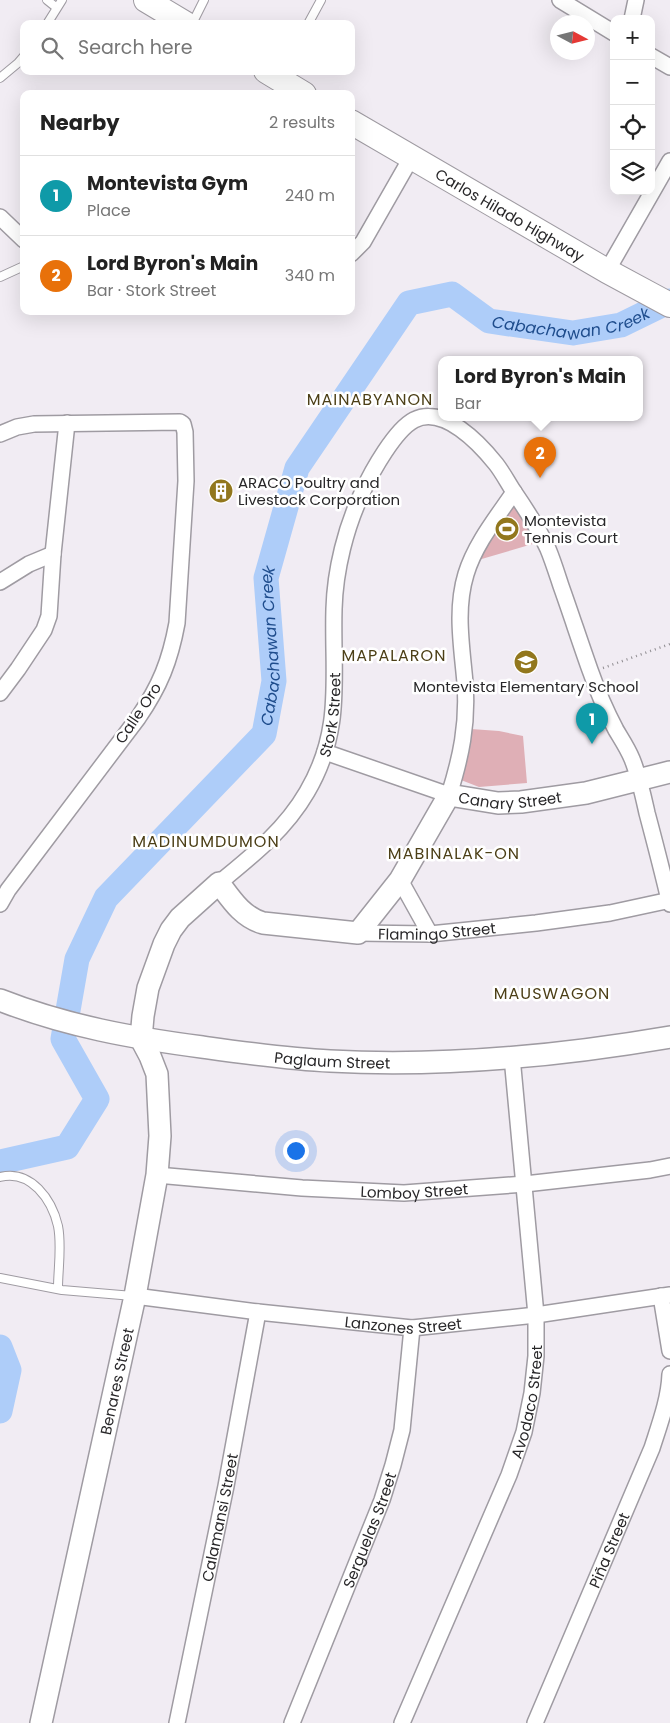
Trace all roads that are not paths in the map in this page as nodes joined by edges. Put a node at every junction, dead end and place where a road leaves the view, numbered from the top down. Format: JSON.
{"nodes":[{"id":1,"x":47,"y":0,"type":"edge"},
{"id":2,"x":62,"y":0,"type":"edge"},
{"id":3,"x":146,"y":0,"type":"edge"},
{"id":4,"x":204,"y":0,"type":"edge"},
{"id":5,"x":321,"y":0,"type":"edge"},
{"id":6,"x":560,"y":0,"type":"edge"},
{"id":7,"x":636,"y":0,"type":"edge"},
{"id":8,"x":57,"y":8,"type":"junction"},
{"id":9,"x":633,"y":15,"type":"edge"},
{"id":10,"x":50,"y":20,"type":"edge"},
{"id":11,"x":179,"y":20,"type":"edge"},
{"id":12,"x":194,"y":20,"type":"edge"},
{"id":13,"x":310,"y":20,"type":"edge"},
{"id":14,"x":610,"y":31,"type":"edge"},
{"id":15,"x":655,"y":58,"type":"edge"},
{"id":16,"x":20,"y":61,"type":"edge"},
{"id":17,"x":670,"y":67,"type":"edge"},
{"id":18,"x":277,"y":75,"type":"edge"},
{"id":19,"x":0,"y":78,"type":"edge"},
{"id":20,"x":298,"y":90,"type":"edge"},
{"id":21,"x":355,"y":124,"type":"edge"},
{"id":22,"x":411,"y":158,"type":"junction"},
{"id":23,"x":670,"y":162,"type":"edge"},
{"id":24,"x":0,"y":216,"type":"edge"},
{"id":25,"x":20,"y":236,"type":"edge"},
{"id":26,"x":355,"y":250,"type":"edge"},
{"id":27,"x":20,"y":268,"type":"edge"},
{"id":28,"x":608,"y":271,"type":"junction"},
{"id":29,"x":0,"y":278,"type":"edge"},
{"id":30,"x":670,"y":304,"type":"edge"},
{"id":31,"x":438,"y":418,"type":"edge"},
{"id":32,"x":447,"y":421,"type":"edge"},
{"id":33,"x":67,"y":423,"type":"junction"},
{"id":34,"x":0,"y":434,"type":"edge"},
{"id":35,"x":514,"y":492,"type":"junction"},
{"id":36,"x":53,"y":554,"type":"junction"},
{"id":37,"x":0,"y":582,"type":"edge"},
{"id":38,"x":0,"y":693,"type":"edge"},
{"id":39,"x":325,"y":752,"type":"junction"},
{"id":40,"x":670,"y":772,"type":"edge"},
{"id":41,"x":639,"y":780,"type":"junction"},
{"id":42,"x":449,"y":795,"type":"junction"},
{"id":43,"x":400,"y":880,"type":"junction"},
{"id":44,"x":219,"y":883,"type":"junction"},
{"id":45,"x":4,"y":886,"type":"edge"},
{"id":46,"x":670,"y":902,"type":"edge"},
{"id":47,"x":0,"y":904,"type":"edge"},
{"id":48,"x":358,"y":933,"type":"junction"},
{"id":49,"x":430,"y":934,"type":"junction"},
{"id":50,"x":0,"y":1000,"type":"edge"},
{"id":51,"x":670,"y":1037,"type":"edge"},
{"id":52,"x":141,"y":1039,"type":"junction"},
{"id":53,"x":512,"y":1057,"type":"junction"},
{"id":54,"x":670,"y":1166,"type":"edge"},
{"id":55,"x":157,"y":1175,"type":"junction"},
{"id":56,"x":0,"y":1177,"type":"edge"},
{"id":57,"x":525,"y":1184,"type":"junction"},
{"id":58,"x":0,"y":1278,"type":"edge"},
{"id":59,"x":58,"y":1288,"type":"junction"},
{"id":60,"x":666,"y":1295,"type":"edge"},
{"id":61,"x":135,"y":1296,"type":"junction"},
{"id":62,"x":258,"y":1312,"type":"junction"},
{"id":63,"x":536,"y":1316,"type":"junction"},
{"id":64,"x":412,"y":1328,"type":"junction"},
{"id":65,"x":670,"y":1351,"type":"edge"},
{"id":66,"x":670,"y":1374,"type":"edge"},
{"id":67,"x":42,"y":1723,"type":"edge"},
{"id":68,"x":177,"y":1723,"type":"edge"},
{"id":69,"x":292,"y":1723,"type":"edge"},
{"id":70,"x":402,"y":1723,"type":"edge"},
{"id":71,"x":535,"y":1723,"type":"edge"}],
"edges":[{"from":1,"to":8,"type":"lane"},
{"from":2,"to":8,"type":"lane"},
{"from":3,"to":11,"type":"main road"},
{"from":4,"to":12,"type":"lane"},
{"from":5,"to":13,"type":"lane"},
{"from":6,"to":14,"type":"street"},
{"from":7,"to":9,"type":"street"},
{"from":8,"to":10,"type":"lane"},
{"from":15,"to":17,"type":"street"},
{"from":16,"to":19,"type":"lane"},
{"from":18,"to":20,"type":"main road"},
{"from":21,"to":22,"type":"main road","name":"Carlos Hilado Highway"},
{"from":22,"to":26,"type":"street"},
{"from":22,"to":28,"type":"main road","name":"Carlos Hilado Highway"},
{"from":23,"to":28,"type":"street"},
{"from":24,"to":25,"type":"street"},
{"from":27,"to":29,"type":"lane"},
{"from":28,"to":30,"type":"main road","name":"Carlos Hilado Highway"},
{"from":31,"to":39,"type":"street","name":"Stork Street"},
{"from":32,"to":35,"type":"street","name":"Stork Street"},
{"from":33,"to":34,"type":"street"},
{"from":33,"to":36,"type":"street"},
{"from":33,"to":45,"type":"street","name":"Calle Oro"},
{"from":35,"to":41,"type":"street","name":"Stork Street"},
{"from":35,"to":42,"type":"street"},
{"from":36,"to":37,"type":"street"},
{"from":36,"to":38,"type":"street"},
{"from":39,"to":42,"type":"street","name":"Canary Street"},
{"from":39,"to":44,"type":"street","name":"Stork Street"},
{"from":40,"to":41,"type":"street","name":"Canary Street"},
{"from":41,"to":42,"type":"street","name":"Canary Street"},
{"from":41,"to":46,"type":"street","name":"Stork Street"},
{"from":42,"to":43,"type":"street"},
{"from":43,"to":48,"type":"street"},
{"from":43,"to":49,"type":"street"},
{"from":44,"to":48,"type":"street","name":"Flamingo Street"},
{"from":44,"to":52,"type":"street","name":"Stork Street"},
{"from":45,"to":47,"type":"street","name":"Calle Oro"},
{"from":46,"to":49,"type":"street","name":"Flamingo Street"},
{"from":48,"to":49,"type":"street","name":"Flamingo Street"},
{"from":50,"to":52,"type":"street","name":"Paglaum Street"},
{"from":51,"to":53,"type":"street","name":"Paglaum Street"},
{"from":52,"to":53,"type":"street","name":"Paglaum Street"},
{"from":52,"to":55,"type":"street","name":"Benares Street"},
{"from":53,"to":57,"type":"street","name":"Avodaco Street"},
{"from":54,"to":57,"type":"street","name":"Lomboy Street"},
{"from":55,"to":57,"type":"street","name":"Lomboy Street"},
{"from":55,"to":61,"type":"street","name":"Benares Street"},
{"from":56,"to":59,"type":"lane"},
{"from":57,"to":63,"type":"street","name":"Avodaco Street"},
{"from":58,"to":59,"type":"lane"},
{"from":59,"to":61,"type":"lane"},
{"from":60,"to":63,"type":"street","name":"Lanzones Street"},
{"from":60,"to":65,"type":"street"},
{"from":61,"to":62,"type":"street","name":"Lanzones Street"},
{"from":61,"to":67,"type":"street","name":"Benares Street"},
{"from":62,"to":64,"type":"street","name":"Lanzones Street"},
{"from":62,"to":68,"type":"street","name":"Calamansi Street"},
{"from":63,"to":64,"type":"street","name":"Lanzones Street"},
{"from":63,"to":70,"type":"street","name":"Avodaco Street"},
{"from":64,"to":69,"type":"street","name":"Serguelas Street"},
{"from":66,"to":71,"type":"street","name":"Piña Street"}]}
